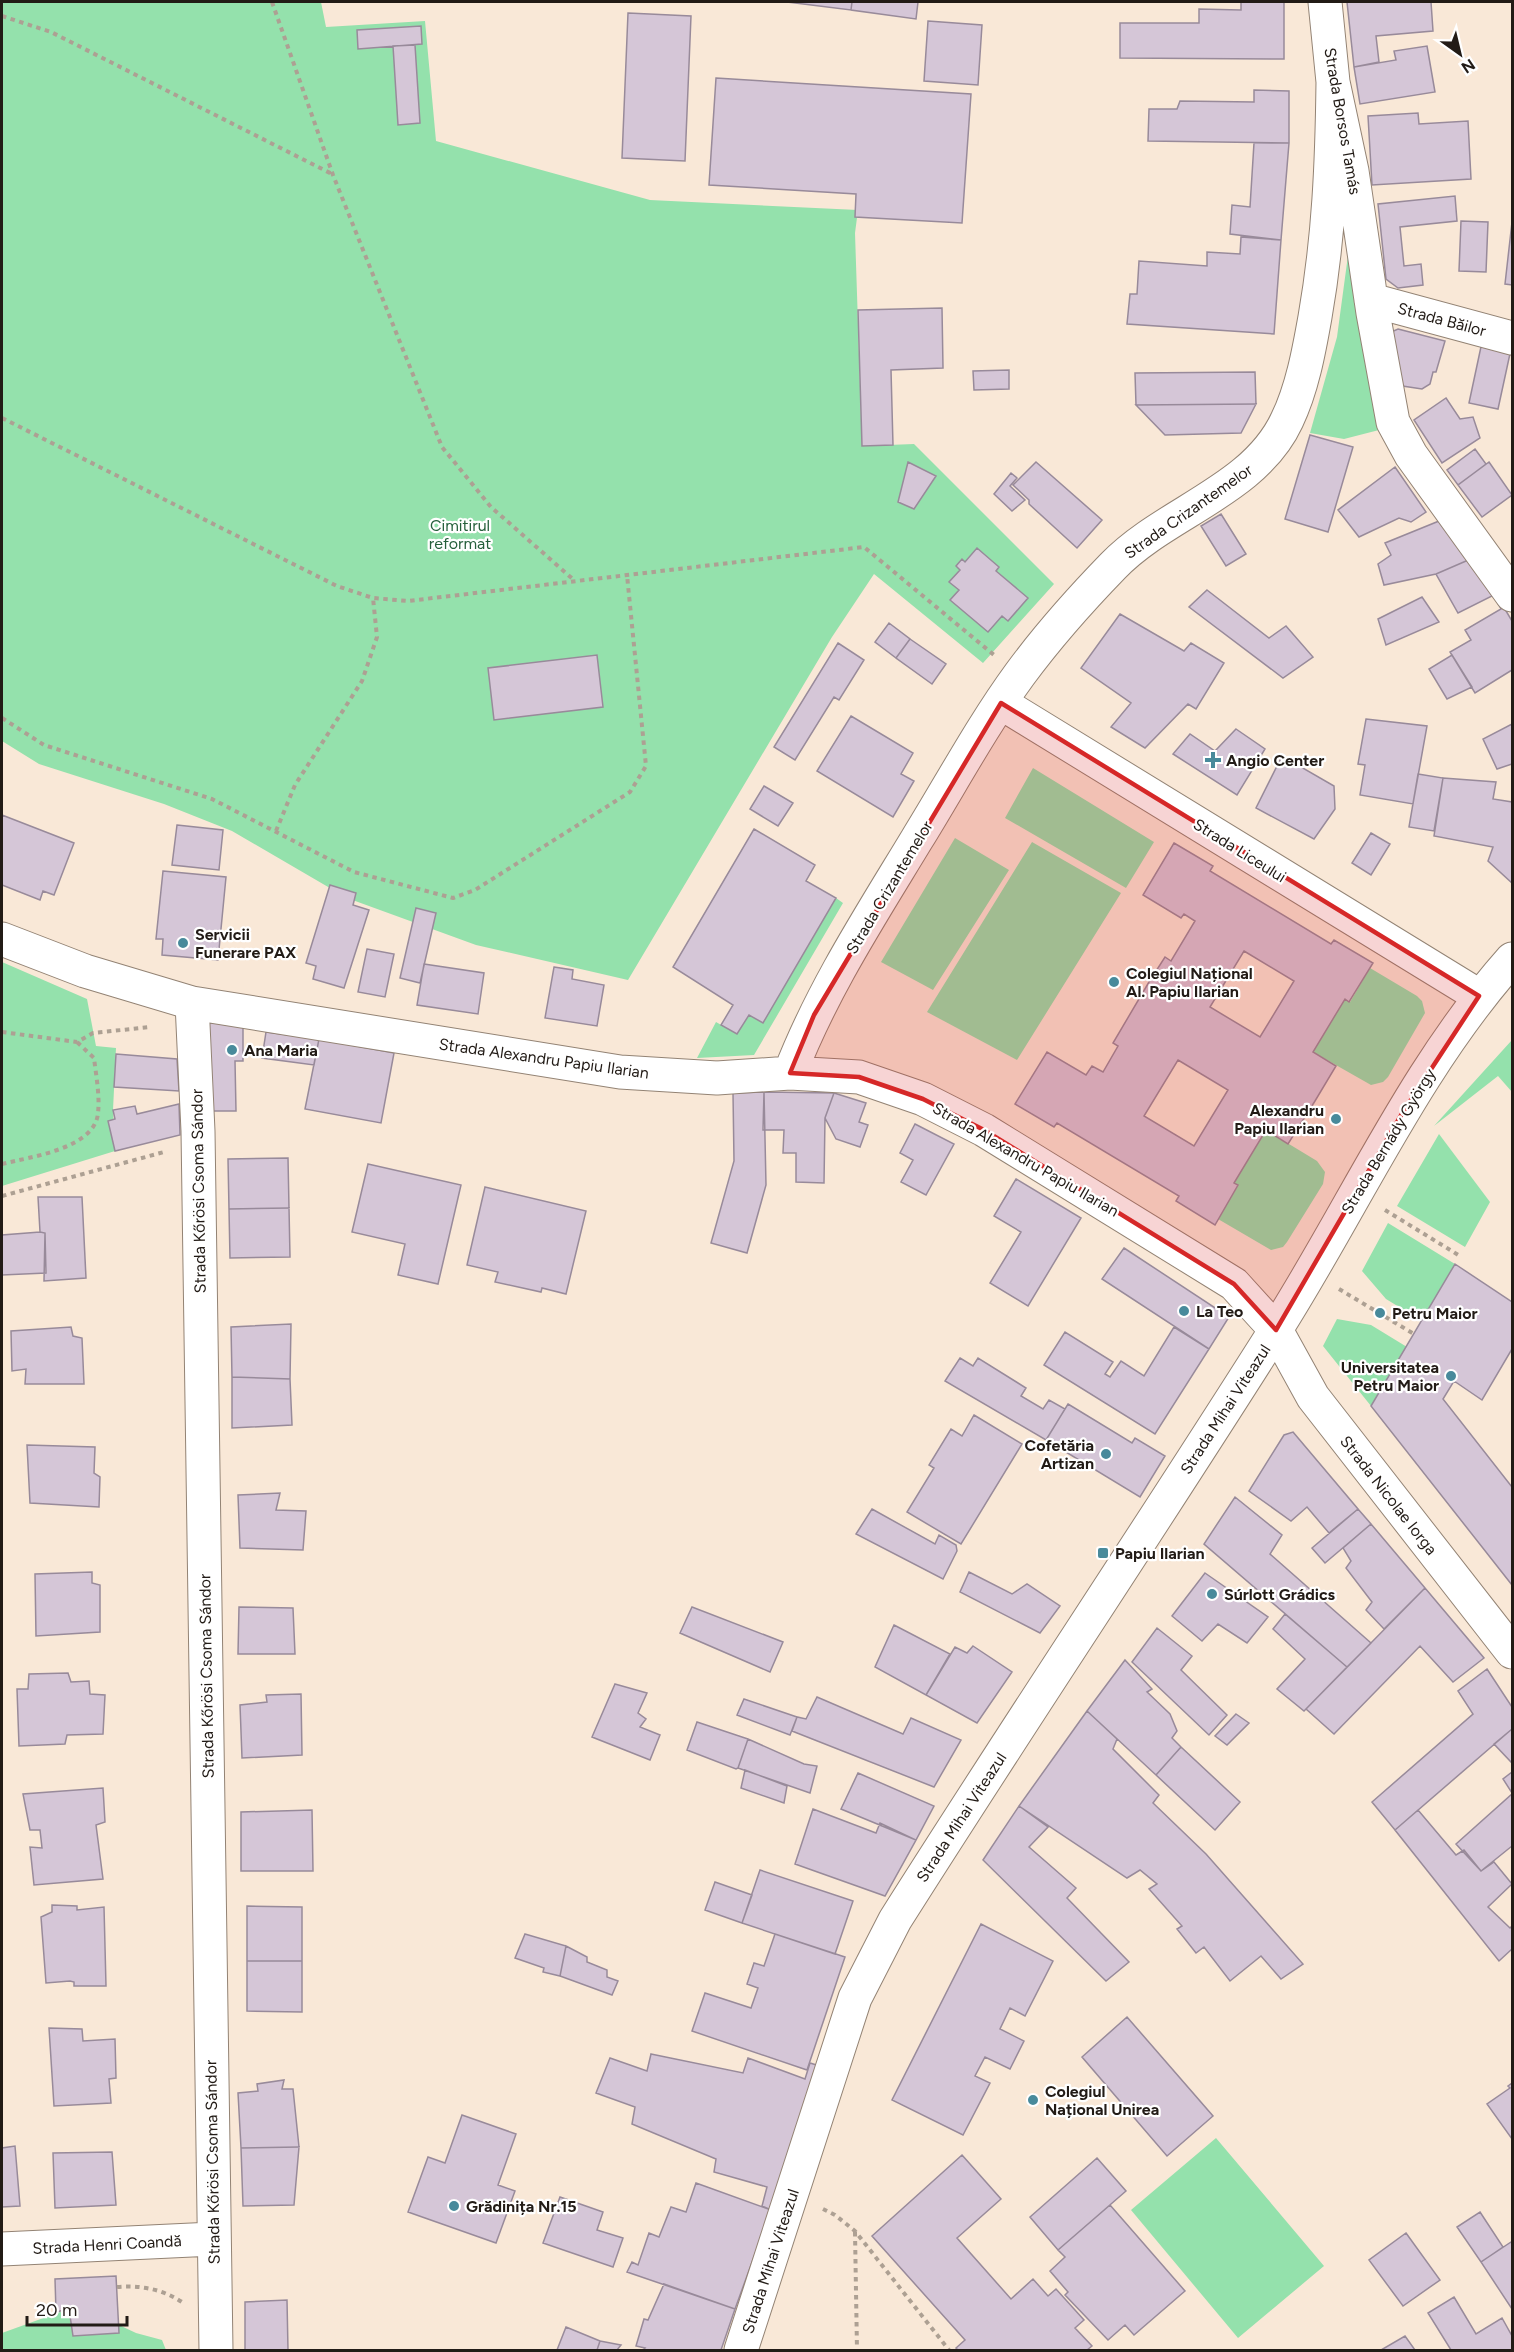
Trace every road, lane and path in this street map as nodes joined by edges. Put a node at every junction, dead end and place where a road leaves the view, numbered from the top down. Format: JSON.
{"nodes":[{"id":1,"x":272,"y":2,"type":"edge"},
{"id":2,"x":1325,"y":2,"type":"edge"},
{"id":3,"x":2,"y":16,"type":"edge"},
{"id":4,"x":1333,"y":82,"type":"junction"},
{"id":5,"x":333,"y":175,"type":"junction"},
{"id":6,"x":1371,"y":300,"type":"junction"},
{"id":7,"x":1512,"y":338,"type":"edge"},
{"id":8,"x":2,"y":418,"type":"edge"},
{"id":9,"x":627,"y":575,"type":"junction"},
{"id":10,"x":575,"y":581,"type":"junction"},
{"id":11,"x":1512,"y":595,"type":"edge"},
{"id":12,"x":373,"y":598,"type":"junction"},
{"id":13,"x":997,"y":657,"type":"dead end"},
{"id":14,"x":1001,"y":703,"type":"junction"},
{"id":15,"x":2,"y":718,"type":"edge"},
{"id":16,"x":276,"y":831,"type":"junction"},
{"id":17,"x":2,"y":939,"type":"edge"},
{"id":18,"x":1512,"y":959,"type":"edge"},
{"id":19,"x":1479,"y":996,"type":"junction"},
{"id":20,"x":192,"y":1003,"type":"junction"},
{"id":21,"x":152,"y":1026,"type":"dead end"},
{"id":22,"x":2,"y":1032,"type":"edge"},
{"id":23,"x":77,"y":1042,"type":"junction"},
{"id":24,"x":790,"y":1073,"type":"junction"},
{"id":25,"x":164,"y":1152,"type":"dead end"},
{"id":26,"x":2,"y":1164,"type":"edge"},
{"id":27,"x":2,"y":1196,"type":"edge"},
{"id":28,"x":1376,"y":1205,"type":"dead end"},
{"id":29,"x":1460,"y":1256,"type":"dead end"},
{"id":30,"x":1334,"y":1285,"type":"dead end"},
{"id":31,"x":1276,"y":1330,"type":"junction"},
{"id":32,"x":1414,"y":1334,"type":"dead end"},
{"id":33,"x":1512,"y":1652,"type":"edge"},
{"id":34,"x":816,"y":2205,"type":"dead end"},
{"id":35,"x":855,"y":2231,"type":"junction"},
{"id":36,"x":213,"y":2239,"type":"junction"},
{"id":37,"x":2,"y":2249,"type":"edge"},
{"id":38,"x":117,"y":2287,"type":"dead end"},
{"id":39,"x":192,"y":2308,"type":"dead end"},
{"id":40,"x":216,"y":2350,"type":"edge"},
{"id":41,"x":741,"y":2350,"type":"edge"},
{"id":42,"x":857,"y":2350,"type":"edge"},
{"id":43,"x":949,"y":2350,"type":"edge"}],
"edges":[{"from":1,"to":5,"type":"path"},
{"from":2,"to":4,"type":"street","name":"Strada Borsos Tamás"},
{"from":3,"to":5,"type":"path"},
{"from":4,"to":6,"type":"street","name":"Strada Borsos Tamás"},
{"from":4,"to":14,"type":"street","name":"Strada Crizantemelor"},
{"from":5,"to":10,"type":"path"},
{"from":6,"to":7,"type":"street","name":"Strada Băilor"},
{"from":6,"to":11,"type":"street","name":"Strada Borsos Tamás"},
{"from":8,"to":12,"type":"path"},
{"from":9,"to":10,"type":"path"},
{"from":9,"to":13,"type":"path"},
{"from":9,"to":16,"type":"path"},
{"from":10,"to":12,"type":"path"},
{"from":12,"to":16,"type":"path"},
{"from":14,"to":19,"type":"street","name":"Strada Liceului"},
{"from":14,"to":24,"type":"street","name":"Strada Crizantemelor"},
{"from":15,"to":16,"type":"path"},
{"from":17,"to":20,"type":"street","name":"Strada Alexandru Papiu Ilarian"},
{"from":18,"to":19,"type":"street","name":"Strada Bernády György"},
{"from":19,"to":31,"type":"street","name":"Strada Bernády György"},
{"from":20,"to":24,"type":"street","name":"Strada Alexandru Papiu Ilarian"},
{"from":20,"to":36,"type":"street","name":"Strada Kőrösi Csoma Sándor"},
{"from":21,"to":23,"type":"path"},
{"from":22,"to":23,"type":"path"},
{"from":23,"to":26,"type":"path"},
{"from":24,"to":31,"type":"street","name":"Strada Alexandru Papiu Ilarian"},
{"from":25,"to":27,"type":"path"},
{"from":28,"to":29,"type":"path"},
{"from":30,"to":32,"type":"path"},
{"from":31,"to":33,"type":"street","name":"Strada Nicolae Iorga"},
{"from":31,"to":41,"type":"street","name":"Strada Mihai Viteazul"},
{"from":34,"to":35,"type":"path"},
{"from":35,"to":42,"type":"path"},
{"from":35,"to":43,"type":"path"},
{"from":36,"to":37,"type":"street","name":"Strada Henri Coandă"},
{"from":36,"to":40,"type":"street","name":"Strada Kőrösi Csoma Sándor"},
{"from":38,"to":39,"type":"path"}]}
